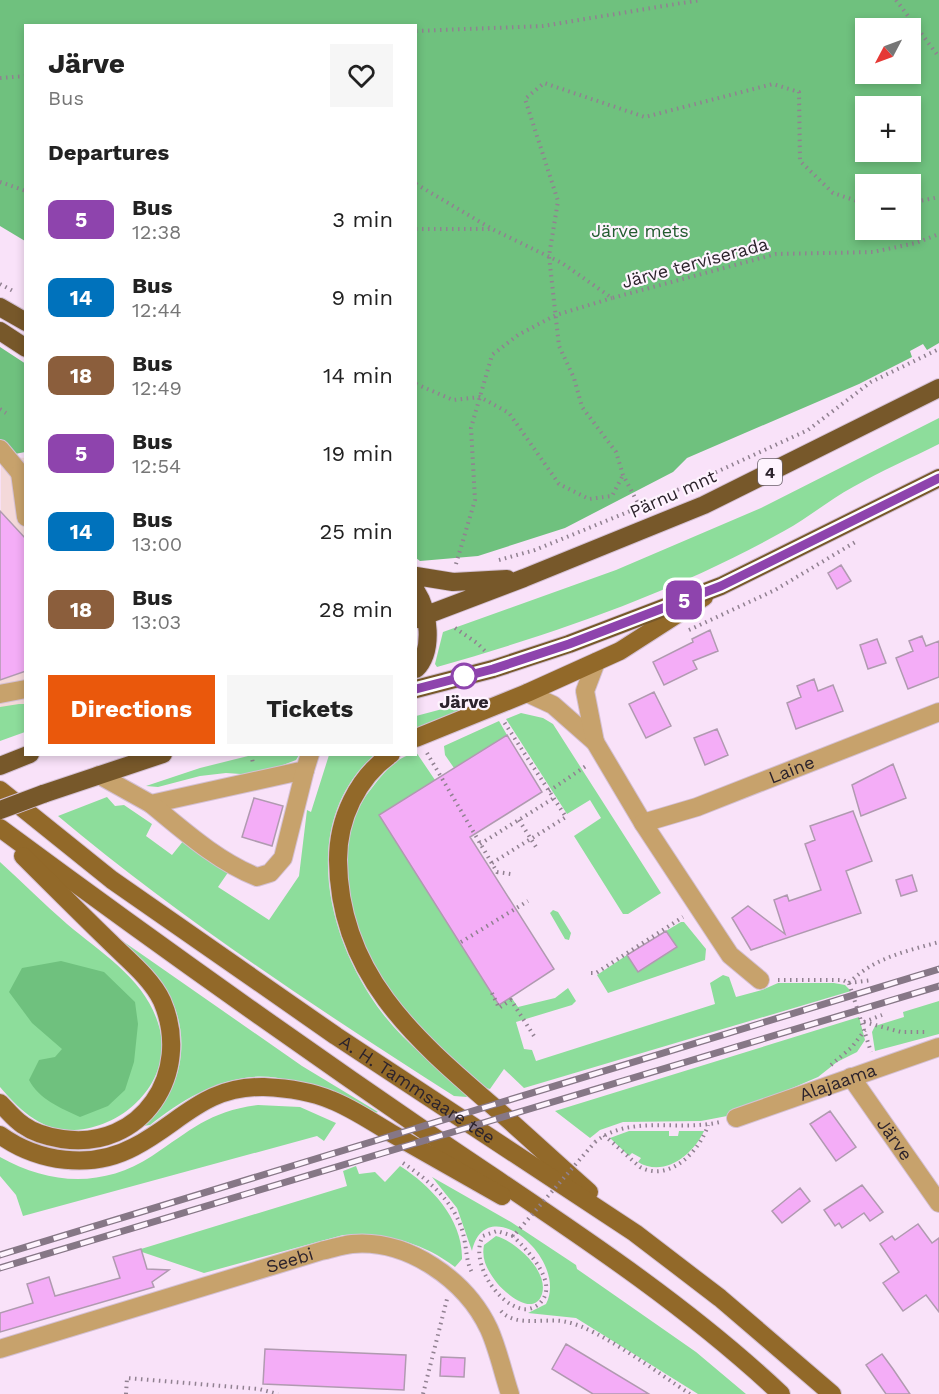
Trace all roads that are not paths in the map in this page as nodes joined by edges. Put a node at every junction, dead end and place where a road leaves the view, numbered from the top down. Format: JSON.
{"nodes":[{"id":1,"x":0,"y":307,"type":"edge"},
{"id":2,"x":24,"y":321,"type":"edge"},
{"id":3,"x":0,"y":331,"type":"edge"},
{"id":4,"x":24,"y":347,"type":"edge"},
{"id":5,"x":939,"y":388,"type":"edge"},
{"id":6,"x":0,"y":449,"type":"edge"},
{"id":7,"x":23,"y":474,"type":"edge"},
{"id":8,"x":939,"y":477,"type":"edge"},
{"id":9,"x":417,"y":576,"type":"edge"},
{"id":10,"x":524,"y":578,"type":"junction"},
{"id":11,"x":721,"y":586,"type":"junction"},
{"id":12,"x":417,"y":598,"type":"edge"},
{"id":13,"x":420,"y":617,"type":"edge"},
{"id":14,"x":596,"y":662,"type":"junction"},
{"id":15,"x":417,"y":667,"type":"edge"},
{"id":16,"x":24,"y":689,"type":"edge"},
{"id":17,"x":417,"y":689,"type":"edge"},
{"id":18,"x":527,"y":693,"type":"junction"},
{"id":19,"x":0,"y":694,"type":"edge"},
{"id":20,"x":939,"y":712,"type":"edge"},
{"id":21,"x":595,"y":741,"type":"junction"},
{"id":22,"x":420,"y":744,"type":"edge"},
{"id":23,"x":25,"y":756,"type":"edge"},
{"id":24,"x":157,"y":756,"type":"edge"},
{"id":25,"x":389,"y":756,"type":"edge"},
{"id":26,"x":307,"y":762,"type":"edge"},
{"id":27,"x":4,"y":764,"type":"edge"},
{"id":28,"x":99,"y":775,"type":"junction"},
{"id":29,"x":0,"y":790,"type":"edge"},
{"id":30,"x":150,"y":804,"type":"junction"},
{"id":31,"x":0,"y":810,"type":"edge"},
{"id":32,"x":643,"y":823,"type":"junction"},
{"id":33,"x":0,"y":828,"type":"edge"},
{"id":34,"x":0,"y":834,"type":"edge"},
{"id":35,"x":760,"y":980,"type":"road end"},
{"id":36,"x":938,"y":1038,"type":"edge"},
{"id":37,"x":850,"y":1077,"type":"junction"},
{"id":38,"x":0,"y":1103,"type":"edge"},
{"id":39,"x":736,"y":1118,"type":"road end"},
{"id":40,"x":0,"y":1135,"type":"edge"},
{"id":41,"x":939,"y":1203,"type":"edge"},
{"id":42,"x":635,"y":1233,"type":"junction"},
{"id":43,"x":613,"y":1259,"type":"junction"},
{"id":44,"x":0,"y":1348,"type":"edge"},
{"id":45,"x":510,"y":1394,"type":"edge"},
{"id":46,"x":782,"y":1394,"type":"edge"},
{"id":47,"x":832,"y":1394,"type":"edge"}],
"edges":[{"from":1,"to":2,"type":"highway"},
{"from":3,"to":4,"type":"highway"},
{"from":5,"to":10,"type":"highway","name":"Pärnu mnt","number":"4"},
{"from":6,"to":7,"type":"street"},
{"from":8,"to":11,"type":"highway"},
{"from":9,"to":10,"type":"highway"},
{"from":10,"to":13,"type":"highway","name":"Pärnu mnt","number":"4"},
{"from":11,"to":14,"type":"main road"},
{"from":11,"to":17,"type":"highway"},
{"from":12,"to":13,"type":"highway"},
{"from":13,"to":15,"type":"highway"},
{"from":14,"to":18,"type":"main road"},
{"from":14,"to":21,"type":"street"},
{"from":16,"to":19,"type":"street"},
{"from":18,"to":21,"type":"street"},
{"from":18,"to":22,"type":"main road"},
{"from":20,"to":32,"type":"street","name":"Laine"},
{"from":21,"to":32,"type":"street"},
{"from":23,"to":27,"type":"highway"},
{"from":24,"to":28,"type":"highway"},
{"from":25,"to":42,"type":"main road"},
{"from":26,"to":30,"type":"street"},
{"from":26,"to":30,"type":"street"},
{"from":28,"to":30,"type":"street"},
{"from":28,"to":31,"type":"highway","bridge":true},
{"from":29,"to":42,"type":"main road","name":"A. H. Tammsaare tee"},
{"from":32,"to":35,"type":"street"},
{"from":33,"to":43,"type":"main road","name":"A. H. Tammsaare tee"},
{"from":34,"to":38,"type":"main road"},
{"from":36,"to":37,"type":"street","name":"Alajaama"},
{"from":37,"to":39,"type":"street","name":"Alajaama"},
{"from":37,"to":41,"type":"street","name":"Järve"},
{"from":40,"to":43,"type":"main road"},
{"from":42,"to":47,"type":"main road","name":"A. H. Tammsaare tee"},
{"from":43,"to":46,"type":"main road","name":"A. H. Tammsaare tee"},
{"from":44,"to":45,"type":"street","name":"Seebi"}]}
